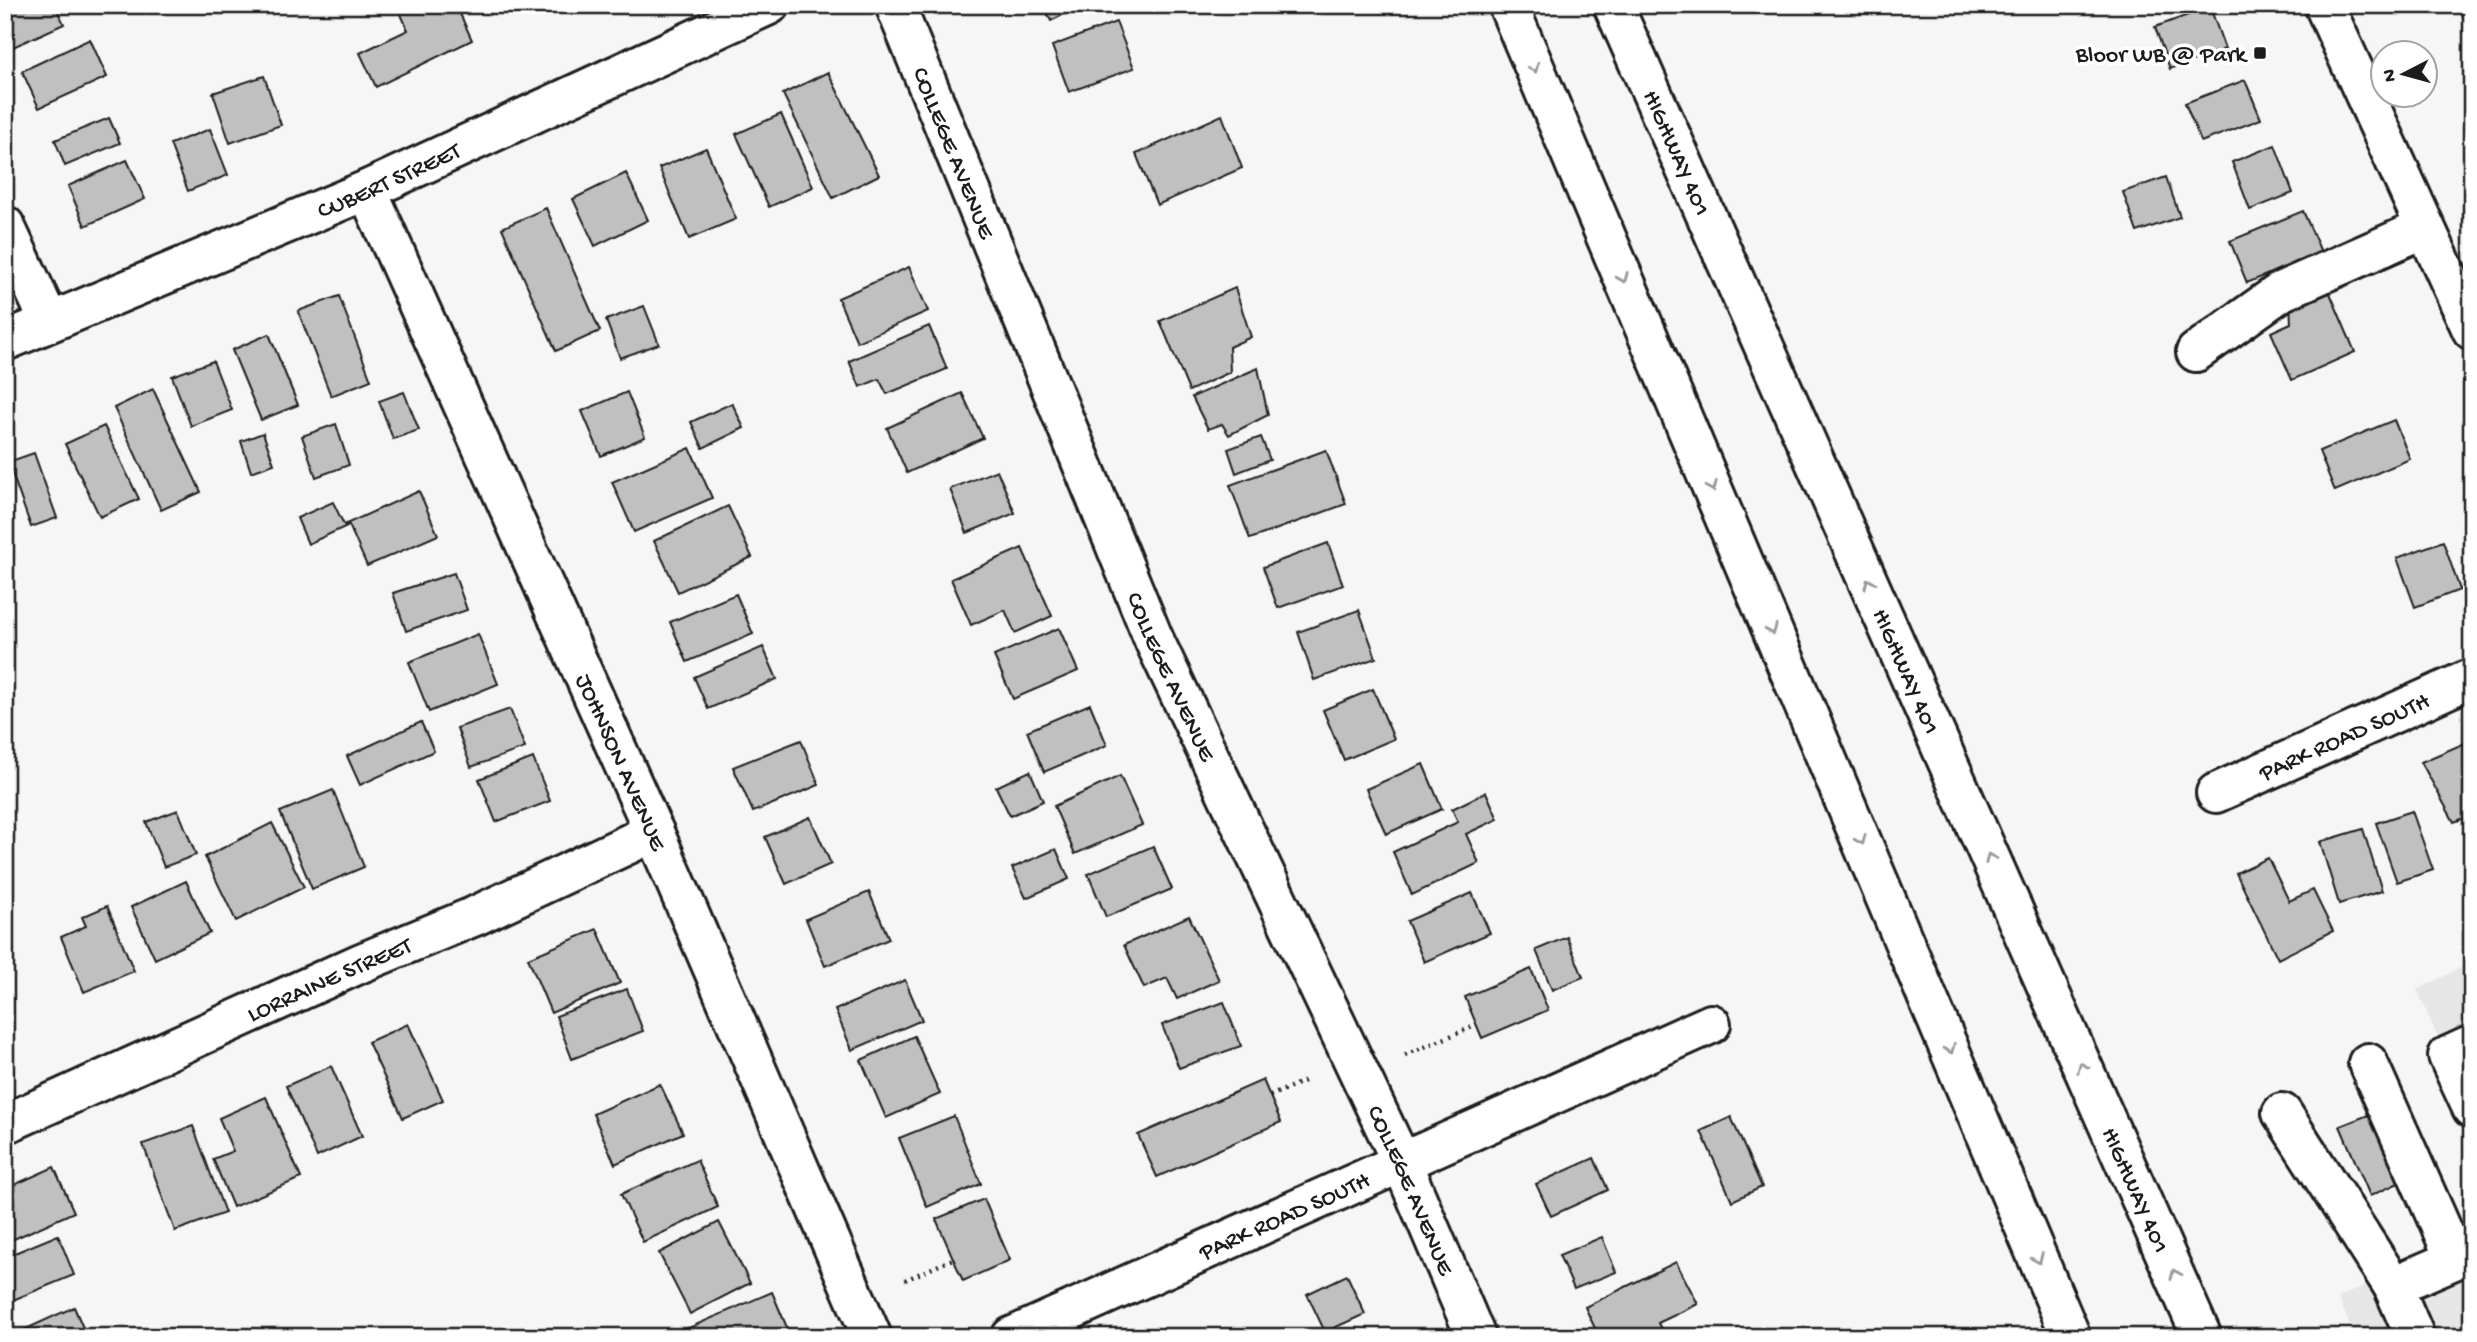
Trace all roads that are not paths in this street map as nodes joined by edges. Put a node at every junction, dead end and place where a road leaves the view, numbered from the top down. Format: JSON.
{"nodes":[{"id":1,"x":769,"y":5,"type":"edge"},
{"id":2,"x":895,"y":5,"type":"edge"},
{"id":3,"x":1508,"y":5,"type":"edge"},
{"id":4,"x":1613,"y":5,"type":"edge"},
{"id":5,"x":2324,"y":5,"type":"edge"},
{"id":6,"x":367,"y":190,"type":"junction"},
{"id":7,"x":5,"y":226,"type":"edge"},
{"id":8,"x":2425,"y":228,"type":"junction"},
{"id":9,"x":49,"y":321,"type":"junction"},
{"id":10,"x":2472,"y":330,"type":"edge"},
{"id":11,"x":5,"y":341,"type":"edge"},
{"id":12,"x":2196,"y":352,"type":"dead end"},
{"id":13,"x":2472,"y":678,"type":"edge"},
{"id":14,"x":2216,"y":793,"type":"dead end"},
{"id":15,"x":654,"y":832,"type":"junction"},
{"id":16,"x":1711,"y":1024,"type":"dead end"},
{"id":17,"x":2472,"y":1045,"type":"edge"},
{"id":18,"x":2368,"y":1063,"type":"dead end"},
{"id":19,"x":2472,"y":1108,"type":"edge"},
{"id":20,"x":2282,"y":1114,"type":"dead end"},
{"id":21,"x":5,"y":1124,"type":"edge"},
{"id":22,"x":1401,"y":1161,"type":"junction"},
{"id":23,"x":2463,"y":1255,"type":"edge"},
{"id":24,"x":2393,"y":1286,"type":"junction"},
{"id":25,"x":872,"y":1337,"type":"edge"},
{"id":26,"x":1011,"y":1337,"type":"edge"},
{"id":27,"x":1476,"y":1337,"type":"edge"},
{"id":28,"x":2071,"y":1337,"type":"edge"},
{"id":29,"x":2203,"y":1337,"type":"edge"},
{"id":30,"x":2415,"y":1337,"type":"edge"}],
"edges":[{"from":1,"to":6,"type":"main road","name":"CUBERT STREET"},
{"from":2,"to":22,"type":"main road","name":"COLLEGE AVENUE"},
{"from":3,"to":28,"type":"main road","one_way":true},
{"from":29,"to":4,"type":"main road","name":"HIGHWAY 401","one_way":true},
{"from":5,"to":8,"type":"main road"},
{"from":6,"to":9,"type":"main road","name":"CUBERT STREET"},
{"from":6,"to":15,"type":"main road","name":"JOHNSON AVENUE"},
{"from":7,"to":9,"type":"main road"},
{"from":8,"to":10,"type":"main road"},
{"from":8,"to":12,"type":"main road"},
{"from":9,"to":11,"type":"main road","name":"CUBERT STREET"},
{"from":13,"to":14,"type":"main road","name":"PARK ROAD SOUTH"},
{"from":15,"to":21,"type":"main road","name":"LORRAINE STREET"},
{"from":15,"to":25,"type":"main road","name":"JOHNSON AVENUE"},
{"from":16,"to":22,"type":"main road","name":"PARK ROAD SOUTH"},
{"from":17,"to":19,"type":"main road"},
{"from":18,"to":23,"type":"main road"},
{"from":20,"to":24,"type":"main road"},
{"from":22,"to":26,"type":"main road","name":"PARK ROAD SOUTH"},
{"from":22,"to":27,"type":"main road","name":"COLLEGE AVENUE"},
{"from":23,"to":24,"type":"main road"},
{"from":24,"to":30,"type":"main road"}]}
